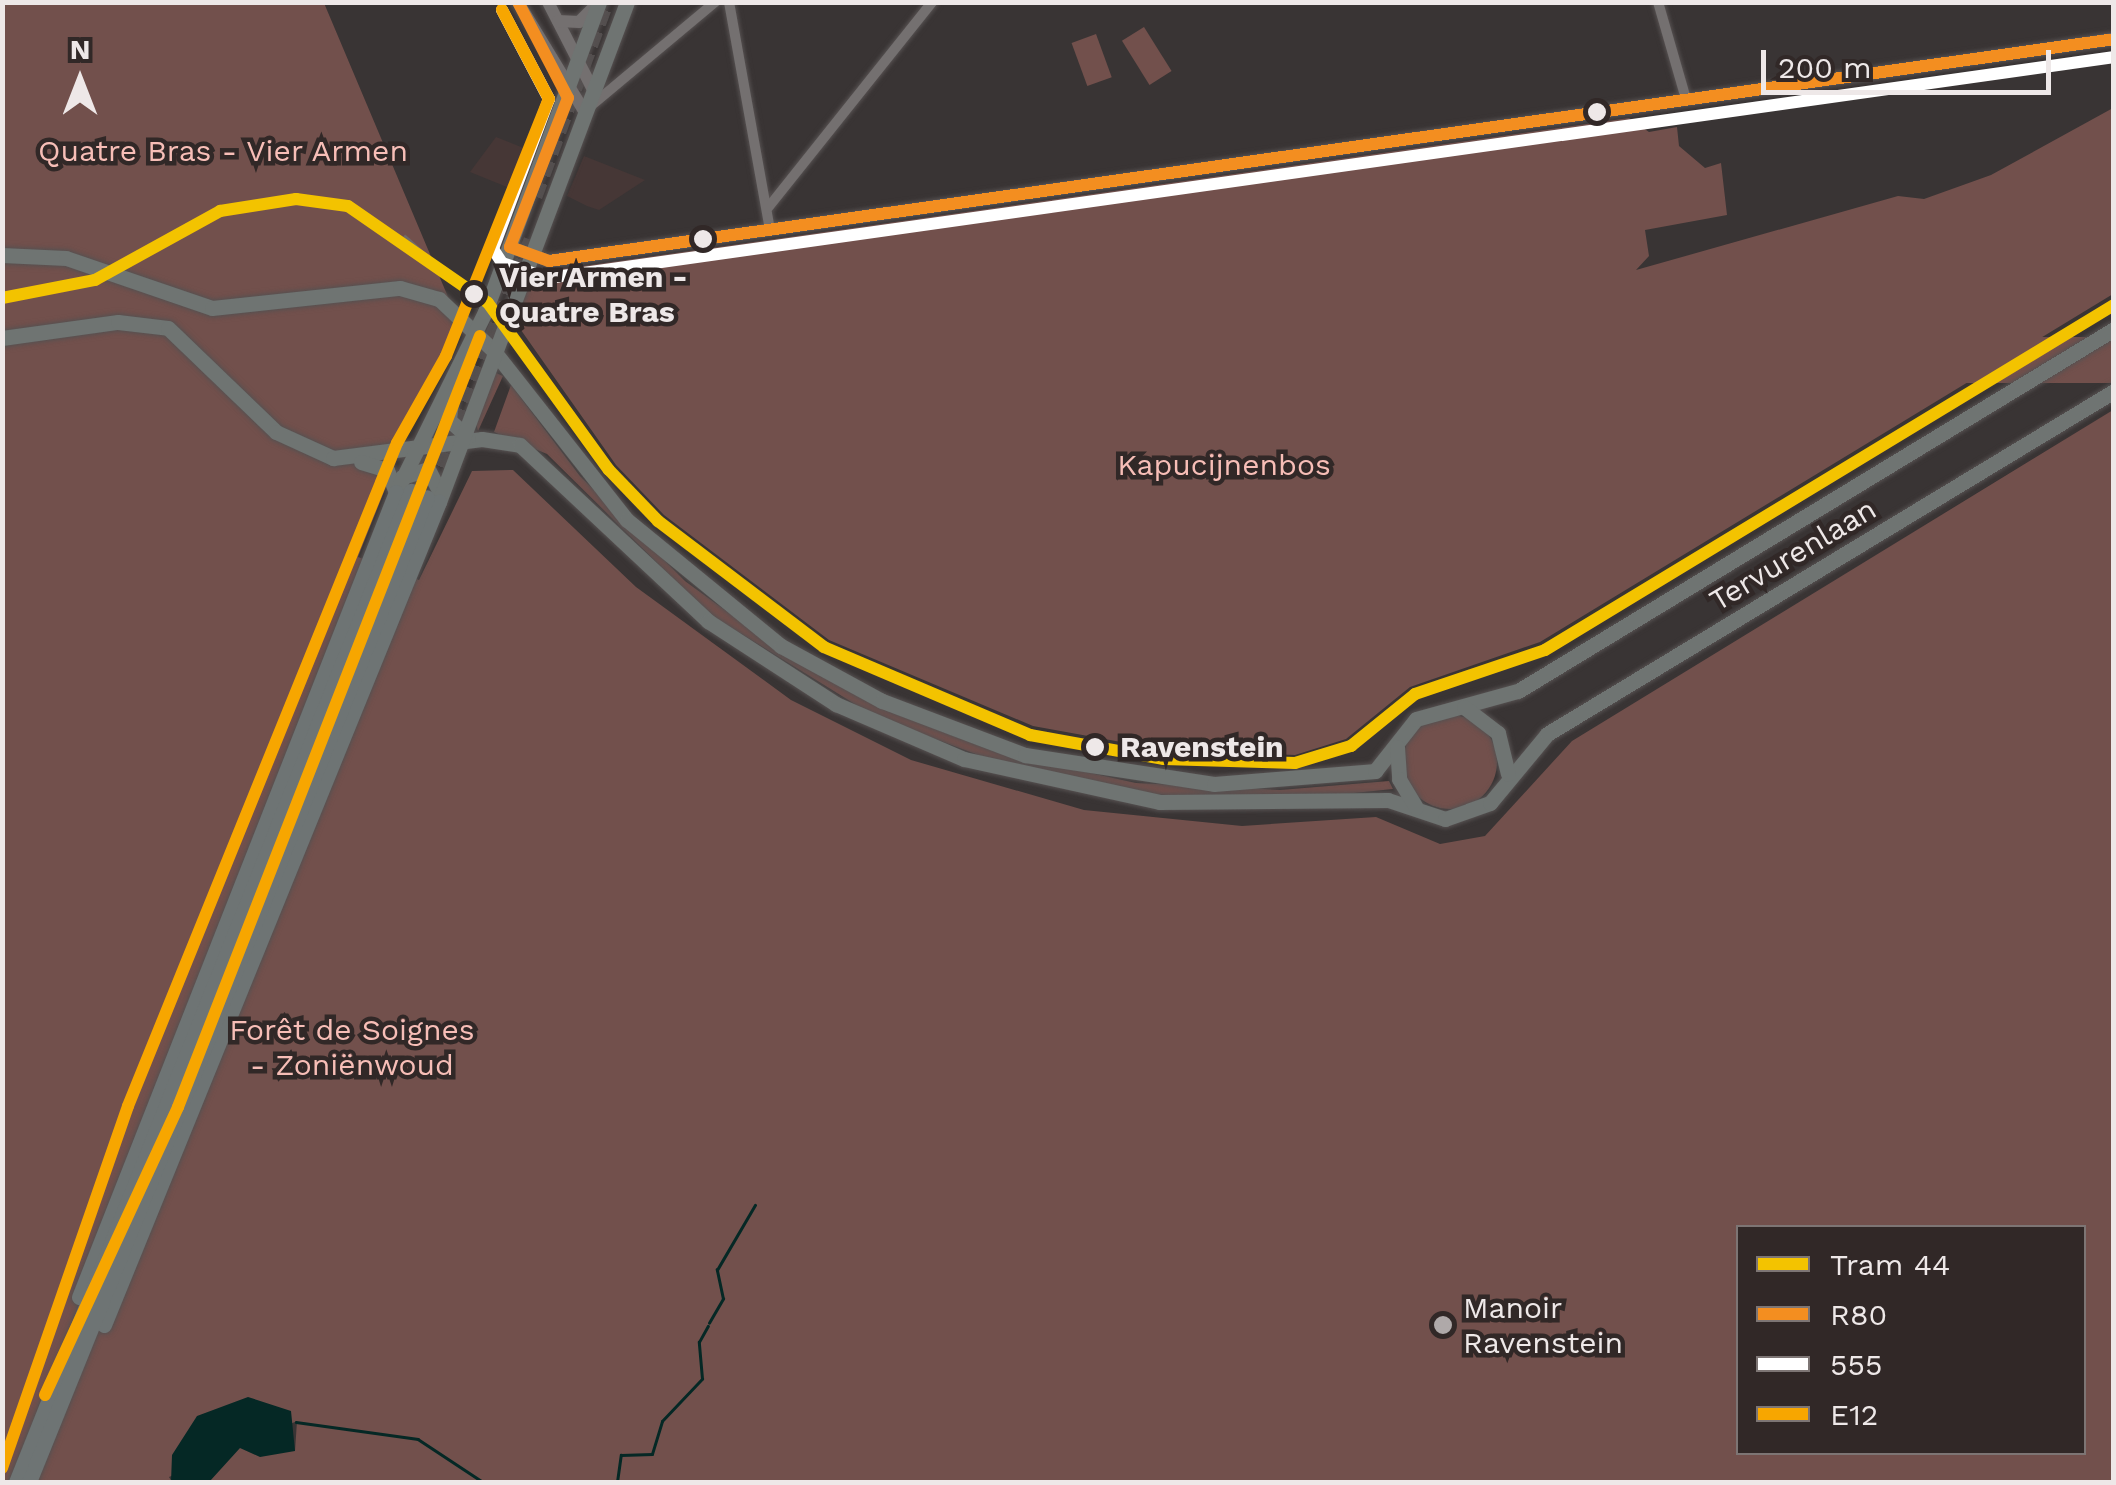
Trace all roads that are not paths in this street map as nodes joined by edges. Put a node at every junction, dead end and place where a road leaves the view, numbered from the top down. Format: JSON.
{"nodes":[{"id":1,"x":548,"y":2,"type":"edge"},
{"id":2,"x":598,"y":2,"type":"edge"},
{"id":3,"x":626,"y":2,"type":"edge"},
{"id":4,"x":715,"y":2,"type":"edge"},
{"id":5,"x":729,"y":2,"type":"edge"},
{"id":6,"x":932,"y":2,"type":"edge"},
{"id":7,"x":1658,"y":2,"type":"edge"},
{"id":8,"x":525,"y":5,"type":"edge"},
{"id":9,"x":558,"y":21,"type":"junction"},
{"id":10,"x":2114,"y":39,"type":"edge"},
{"id":11,"x":580,"y":64,"type":"junction"},
{"id":12,"x":592,"y":88,"type":"junction"},
{"id":13,"x":568,"y":98,"type":"junction"},
{"id":14,"x":1686,"y":99,"type":"junction"},
{"id":15,"x":584,"y":111,"type":"junction"},
{"id":16,"x":766,"y":209,"type":"junction"},
{"id":17,"x":770,"y":229,"type":"junction"},
{"id":18,"x":510,"y":246,"type":"junction"},
{"id":19,"x":529,"y":254,"type":"junction"},
{"id":20,"x":2,"y":256,"type":"edge"},
{"id":21,"x":488,"y":303,"type":"junction"},
{"id":22,"x":452,"y":307,"type":"junction"},
{"id":23,"x":2114,"y":329,"type":"edge"},
{"id":24,"x":476,"y":332,"type":"junction"},
{"id":25,"x":2,"y":338,"type":"edge"},
{"id":26,"x":494,"y":350,"type":"junction"},
{"id":27,"x":462,"y":364,"type":"junction"},
{"id":28,"x":2114,"y":391,"type":"edge"},
{"id":29,"x":460,"y":439,"type":"junction"},
{"id":30,"x":413,"y":450,"type":"junction"},
{"id":31,"x":347,"y":460,"type":"junction"},
{"id":32,"x":415,"y":492,"type":"junction"},
{"id":33,"x":1464,"y":707,"type":"junction"},
{"id":34,"x":1397,"y":747,"type":"junction"},
{"id":35,"x":1508,"y":774,"type":"junction"},
{"id":36,"x":1417,"y":809,"type":"junction"},
{"id":37,"x":16,"y":1482,"type":"edge"},
{"id":38,"x":29,"y":1482,"type":"edge"}],
"edges":[{"from":1,"to":9,"type":"street"},
{"from":2,"to":9,"type":"street"},
{"from":2,"to":11,"type":"main road"},
{"from":3,"to":12,"type":"main road"},
{"from":4,"to":15,"type":"street"},
{"from":5,"to":16,"type":"street"},
{"from":6,"to":16,"type":"street"},
{"from":7,"to":14,"type":"street"},
{"from":8,"to":13,"type":"street"},
{"from":9,"to":11,"type":"street"},
{"from":10,"to":14,"type":"street"},
{"from":11,"to":12,"type":"street"},
{"from":11,"to":13,"type":"main road"},
{"from":12,"to":15,"type":"main road"},
{"from":13,"to":15,"type":"street"},
{"from":13,"to":18,"type":"main road"},
{"from":14,"to":17,"type":"street"},
{"from":15,"to":19,"type":"main road"},
{"from":16,"to":17,"type":"street"},
{"from":17,"to":19,"type":"street"},
{"from":18,"to":19,"type":"street"},
{"from":18,"to":21,"type":"main road"},
{"from":19,"to":26,"type":"main road"},
{"from":20,"to":22,"type":"main road","name":"Tervurenlaan"},
{"from":21,"to":22,"type":"main road"},
{"from":21,"to":24,"type":"main road"},
{"from":22,"to":24,"type":"main road","name":"Tervurenlaan"},
{"from":23,"to":33,"type":"main road","name":"Tervurenlaan"},
{"from":24,"to":26,"type":"main road","name":"Tervurenlaan"},
{"from":24,"to":27,"type":"main road"},
{"from":25,"to":31,"type":"main road"},
{"from":26,"to":29,"type":"main road"},
{"from":26,"to":34,"type":"main road","name":"Tervurenlaan"},
{"from":27,"to":29,"type":"main road"},
{"from":27,"to":30,"type":"main road"},
{"from":28,"to":35,"type":"main road","name":"Tervurenlaan"},
{"from":29,"to":30,"type":"main road"},
{"from":29,"to":32,"type":"main road"},
{"from":29,"to":36,"type":"main road","name":"Tervurenlaan"},
{"from":30,"to":31,"type":"main road"},
{"from":30,"to":32,"type":"main road"},
{"from":31,"to":32,"type":"main road"},
{"from":32,"to":37,"type":"highway"},
{"from":32,"to":38,"type":"highway"},
{"from":33,"to":34,"type":"main road","name":"Tervurenlaan"},
{"from":33,"to":35,"type":"main road"},
{"from":34,"to":36,"type":"main road"},
{"from":35,"to":36,"type":"main road","name":"Tervurenlaan"}]}
